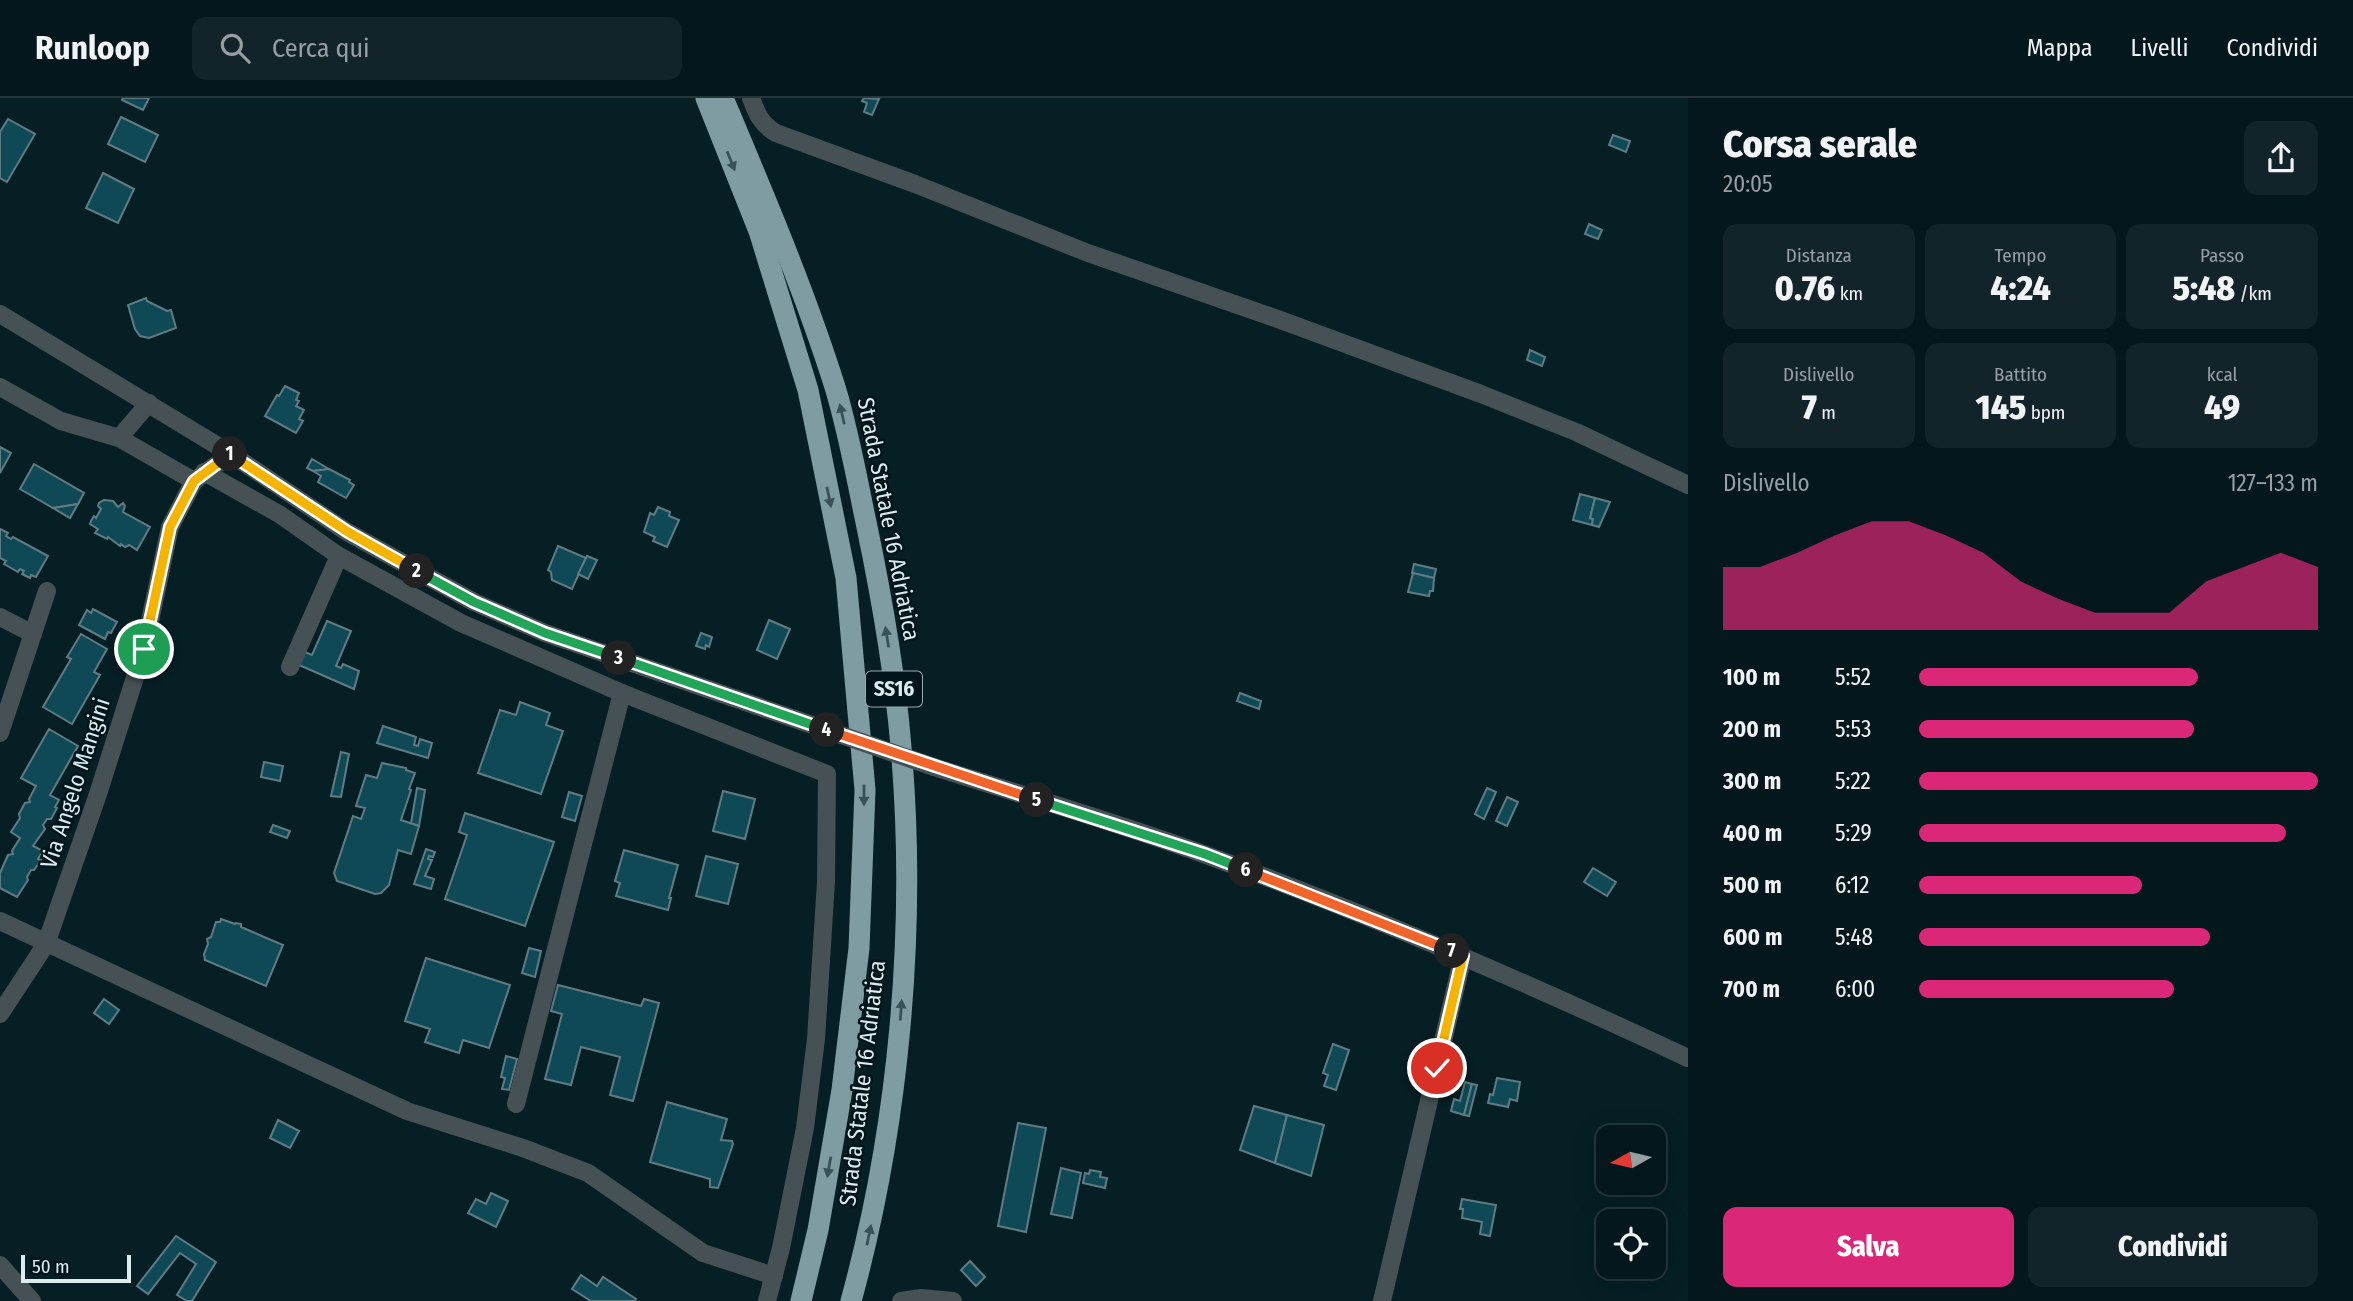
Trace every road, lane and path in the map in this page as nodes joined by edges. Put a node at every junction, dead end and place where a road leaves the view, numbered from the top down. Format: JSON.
{"nodes":[{"id":1,"x":706,"y":98,"type":"edge"},
{"id":2,"x":723,"y":98,"type":"edge"},
{"id":3,"x":751,"y":98,"type":"edge"},
{"id":4,"x":0,"y":314,"type":"edge"},
{"id":5,"x":0,"y":387,"type":"edge"},
{"id":6,"x":149,"y":403,"type":"junction"},
{"id":7,"x":119,"y":438,"type":"junction"},
{"id":8,"x":231,"y":454,"type":"junction"},
{"id":9,"x":199,"y":476,"type":"junction"},
{"id":10,"x":1688,"y":485,"type":"edge"},
{"id":11,"x":339,"y":556,"type":"junction"},
{"id":12,"x":47,"y":591,"type":"dead end"},
{"id":13,"x":0,"y":617,"type":"edge"},
{"id":14,"x":33,"y":634,"type":"junction"},
{"id":15,"x":290,"y":667,"type":"dead end"},
{"id":16,"x":622,"y":693,"type":"junction"},
{"id":17,"x":0,"y":733,"type":"edge"},
{"id":18,"x":0,"y":921,"type":"edge"},
{"id":19,"x":46,"y":944,"type":"junction"},
{"id":20,"x":1463,"y":956,"type":"junction"},
{"id":21,"x":0,"y":1014,"type":"edge"},
{"id":22,"x":1688,"y":1058,"type":"edge"},
{"id":23,"x":516,"y":1104,"type":"dead end"},
{"id":24,"x":0,"y":1265,"type":"edge"},
{"id":25,"x":774,"y":1276,"type":"junction"},
{"id":26,"x":32,"y":1301,"type":"edge"},
{"id":27,"x":767,"y":1301,"type":"edge"},
{"id":28,"x":801,"y":1301,"type":"edge"},
{"id":29,"x":851,"y":1301,"type":"edge"},
{"id":30,"x":901,"y":1301,"type":"edge"},
{"id":31,"x":953,"y":1301,"type":"edge"},
{"id":32,"x":1382,"y":1301,"type":"edge"}],
"edges":[{"from":1,"to":28,"type":"highway","name":"Strada Statale 16 Adriatica","number":"SS16","one_way":true},
{"from":29,"to":2,"type":"highway","name":"Strada Statale 16 Adriatica","number":"SS16","one_way":true},
{"from":3,"to":10,"type":"street"},
{"from":4,"to":6,"type":"street"},
{"from":5,"to":7,"type":"street"},
{"from":6,"to":7,"type":"street"},
{"from":6,"to":8,"type":"street"},
{"from":7,"to":9,"type":"street"},
{"from":8,"to":9,"type":"street","name":"Via Angelo Mangini"},
{"from":8,"to":20,"type":"street","bridge":true},
{"from":9,"to":11,"type":"street"},
{"from":9,"to":19,"type":"street","name":"Via Angelo Mangini"},
{"from":11,"to":15,"type":"street"},
{"from":11,"to":16,"type":"street"},
{"from":12,"to":14,"type":"street"},
{"from":13,"to":14,"type":"street"},
{"from":14,"to":17,"type":"street"},
{"from":16,"to":23,"type":"street"},
{"from":16,"to":25,"type":"street"},
{"from":18,"to":19,"type":"street"},
{"from":19,"to":21,"type":"street","name":"Via Angelo Mangini"},
{"from":19,"to":25,"type":"street"},
{"from":20,"to":22,"type":"street"},
{"from":20,"to":32,"type":"street"},
{"from":24,"to":26,"type":"street"},
{"from":25,"to":27,"type":"street"},
{"from":30,"to":31,"type":"street"}]}
